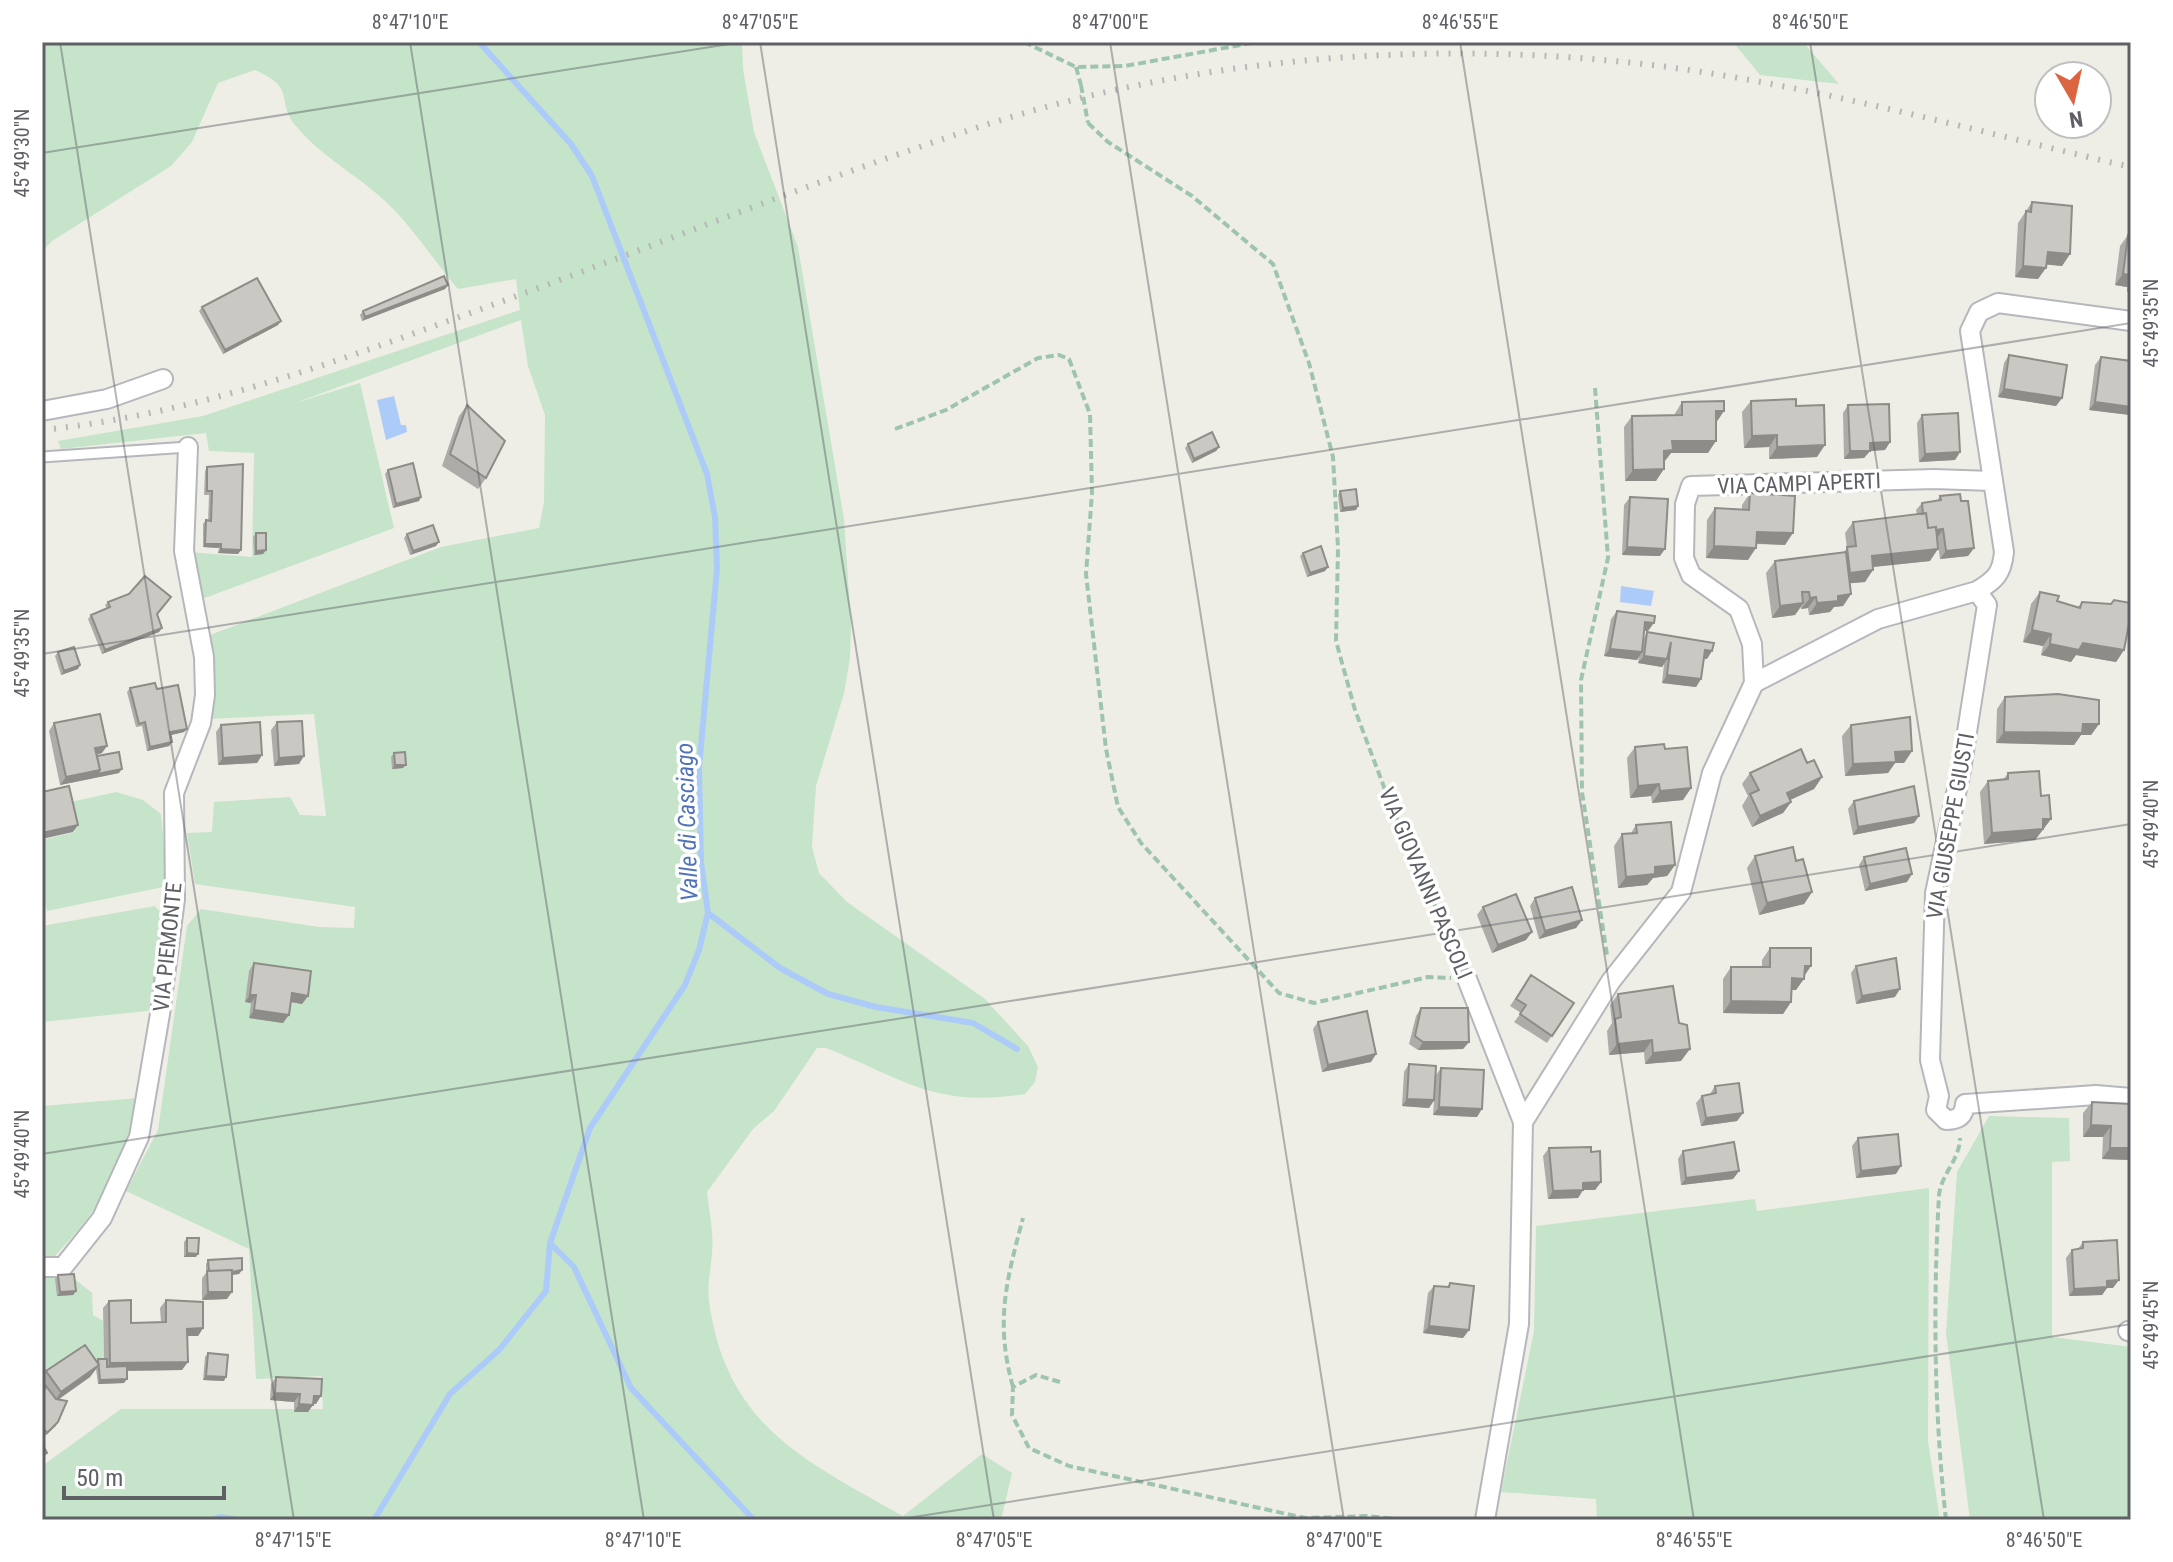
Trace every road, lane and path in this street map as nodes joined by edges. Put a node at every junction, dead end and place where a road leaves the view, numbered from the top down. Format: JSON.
{"nodes":[{"id":1,"x":1024,"y":42,"type":"edge"},
{"id":2,"x":1257,"y":42,"type":"edge"},
{"id":3,"x":1076,"y":67,"type":"junction"},
{"id":4,"x":2131,"y":321,"type":"edge"},
{"id":5,"x":163,"y":379,"type":"dead end"},
{"id":6,"x":1595,"y":388,"type":"dead end"},
{"id":7,"x":42,"y":411,"type":"edge"},
{"id":8,"x":895,"y":429,"type":"dead end"},
{"id":9,"x":188,"y":447,"type":"joint"},
{"id":10,"x":42,"y":457,"type":"edge"},
{"id":11,"x":1992,"y":481,"type":"junction"},
{"id":12,"x":1982,"y":598,"type":"junction"},
{"id":13,"x":1754,"y":683,"type":"junction"},
{"id":14,"x":1467,"y":979,"type":"junction"},
{"id":15,"x":1611,"y":981,"type":"junction"},
{"id":16,"x":2131,"y":1098,"type":"edge"},
{"id":17,"x":1963,"y":1110,"type":"junction"},
{"id":18,"x":1523,"y":1122,"type":"junction"},
{"id":19,"x":1023,"y":1218,"type":"dead end"},
{"id":20,"x":42,"y":1267,"type":"edge"},
{"id":21,"x":1060,"y":1382,"type":"dead end"},
{"id":22,"x":1013,"y":1387,"type":"junction"},
{"id":23,"x":1407,"y":1520,"type":"edge"},
{"id":24,"x":1485,"y":1520,"type":"edge"},
{"id":25,"x":1946,"y":1520,"type":"edge"}],
"edges":[{"from":1,"to":3,"type":"path"},
{"from":2,"to":3,"type":"path"},
{"from":3,"to":14,"type":"path","name":"VIA GIOVANNI PASCOLI","bridge":true},
{"from":4,"to":11,"type":"street"},
{"from":5,"to":7,"type":"street"},
{"from":6,"to":15,"type":"path"},
{"from":8,"to":14,"type":"path"},
{"from":9,"to":10,"type":"lane","name":"VIA PIEMONTE"},
{"from":9,"to":20,"type":"street","name":"VIA PIEMONTE"},
{"from":11,"to":12,"type":"street"},
{"from":11,"to":13,"type":"street","name":"VIA CAMPI APERTI"},
{"from":12,"to":13,"type":"street"},
{"from":12,"to":17,"type":"street","name":"VIA GIUSEPPE GIUSTI"},
{"from":13,"to":15,"type":"street"},
{"from":14,"to":18,"type":"street","name":"VIA GIOVANNI PASCOLI"},
{"from":15,"to":18,"type":"street"},
{"from":16,"to":17,"type":"street"},
{"from":17,"to":25,"type":"path"},
{"from":18,"to":24,"type":"street","name":"VIA GIOVANNI PASCOLI"},
{"from":19,"to":22,"type":"path"},
{"from":21,"to":22,"type":"path"},
{"from":22,"to":23,"type":"path"}]}
